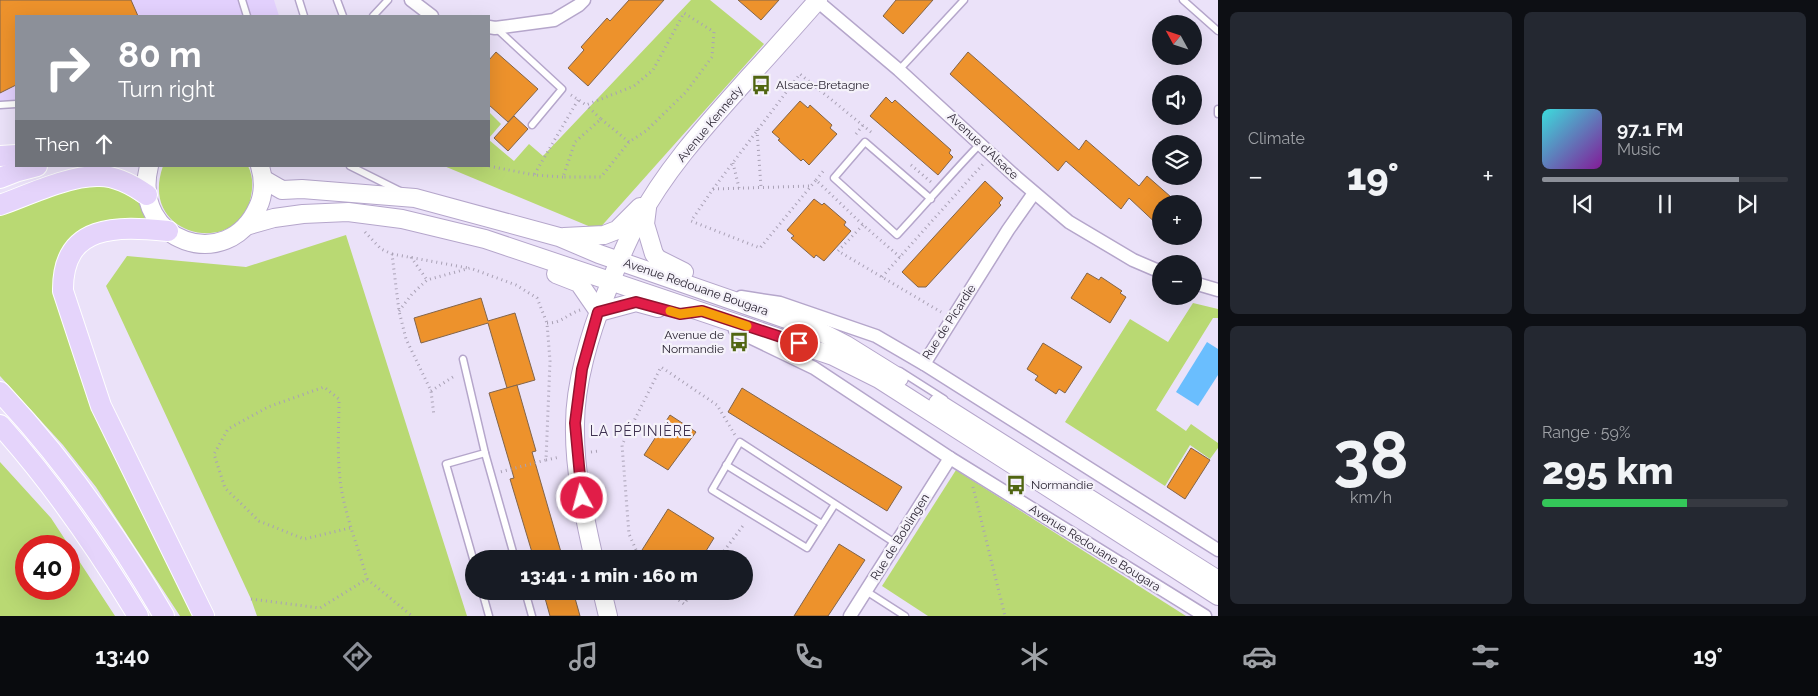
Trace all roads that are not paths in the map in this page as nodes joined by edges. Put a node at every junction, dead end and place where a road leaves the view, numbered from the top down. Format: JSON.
{"nodes":[{"id":1,"x":242,"y":0,"type":"edge"},
{"id":2,"x":299,"y":0,"type":"edge"},
{"id":3,"x":337,"y":0,"type":"edge"},
{"id":4,"x":388,"y":0,"type":"edge"},
{"id":5,"x":411,"y":0,"type":"edge"},
{"id":6,"x":584,"y":0,"type":"edge"},
{"id":7,"x":817,"y":0,"type":"edge"},
{"id":8,"x":964,"y":0,"type":"edge"},
{"id":9,"x":1184,"y":0,"type":"edge"},
{"id":10,"x":247,"y":15,"type":"edge"},
{"id":11,"x":304,"y":15,"type":"edge"},
{"id":12,"x":342,"y":15,"type":"edge"},
{"id":13,"x":374,"y":15,"type":"edge"},
{"id":14,"x":431,"y":15,"type":"edge"},
{"id":15,"x":492,"y":27,"type":"edge"},
{"id":16,"x":1218,"y":31,"type":"edge"},
{"id":17,"x":899,"y":70,"type":"junction"},
{"id":18,"x":15,"y":104,"type":"edge"},
{"id":19,"x":0,"y":105,"type":"edge"},
{"id":20,"x":1218,"y":109,"type":"edge"},
{"id":21,"x":1218,"y":114,"type":"edge"},
{"id":22,"x":532,"y":125,"type":"dead end"},
{"id":23,"x":981,"y":143,"type":"junction"},
{"id":24,"x":15,"y":155,"type":"edge"},
{"id":25,"x":0,"y":156,"type":"edge"},
{"id":26,"x":32,"y":167,"type":"edge"},
{"id":27,"x":149,"y":167,"type":"edge"},
{"id":28,"x":352,"y":167,"type":"edge"},
{"id":29,"x":261,"y":172,"type":"edge"},
{"id":30,"x":0,"y":178,"type":"edge"},
{"id":31,"x":658,"y":187,"type":"junction"},
{"id":32,"x":1034,"y":193,"type":"junction"},
{"id":33,"x":147,"y":195,"type":"junction"},
{"id":34,"x":415,"y":198,"type":"junction"},
{"id":35,"x":930,"y":199,"type":"junction"},
{"id":36,"x":0,"y":205,"type":"edge"},
{"id":37,"x":647,"y":207,"type":"junction"},
{"id":38,"x":246,"y":226,"type":"junction"},
{"id":39,"x":168,"y":231,"type":"junction"},
{"id":40,"x":558,"y":237,"type":"junction"},
{"id":41,"x":527,"y":253,"type":"junction"},
{"id":42,"x":619,"y":260,"type":"junction"},
{"id":43,"x":1152,"y":268,"type":"edge"},
{"id":44,"x":611,"y":282,"type":"junction"},
{"id":45,"x":1202,"y":286,"type":"edge"},
{"id":46,"x":1218,"y":290,"type":"edge"},
{"id":47,"x":710,"y":292,"type":"junction"},
{"id":48,"x":749,"y":306,"type":"junction"},
{"id":49,"x":702,"y":311,"type":"junction"},
{"id":50,"x":598,"y":314,"type":"junction"},
{"id":51,"x":834,"y":356,"type":"junction"},
{"id":52,"x":463,"y":359,"type":"dead end"},
{"id":53,"x":924,"y":364,"type":"junction"},
{"id":54,"x":880,"y":366,"type":"junction"},
{"id":55,"x":870,"y":382,"type":"dead end"},
{"id":56,"x":0,"y":392,"type":"edge"},
{"id":57,"x":0,"y":425,"type":"edge"},
{"id":58,"x":484,"y":453,"type":"junction"},
{"id":59,"x":950,"y":458,"type":"junction"},
{"id":60,"x":726,"y":465,"type":"junction"},
{"id":61,"x":835,"y":504,"type":"junction"},
{"id":62,"x":1067,"y":508,"type":"dead end"},
{"id":63,"x":822,"y":524,"type":"junction"},
{"id":64,"x":895,"y":543,"type":"junction"},
{"id":65,"x":471,"y":550,"type":"edge"},
{"id":66,"x":512,"y":550,"type":"edge"},
{"id":67,"x":592,"y":550,"type":"edge"},
{"id":68,"x":1218,"y":550,"type":"edge"},
{"id":69,"x":1218,"y":572,"type":"edge"},
{"id":70,"x":1218,"y":580,"type":"edge"},
{"id":71,"x":866,"y":591,"type":"junction"},
{"id":72,"x":1218,"y":596,"type":"edge"},
{"id":73,"x":485,"y":600,"type":"edge"},
{"id":74,"x":528,"y":600,"type":"edge"},
{"id":75,"x":604,"y":600,"type":"edge"},
{"id":76,"x":1218,"y":602,"type":"edge"},
{"id":77,"x":138,"y":616,"type":"edge"},
{"id":78,"x":164,"y":616,"type":"edge"},
{"id":79,"x":204,"y":616,"type":"edge"},
{"id":80,"x":489,"y":616,"type":"edge"},
{"id":81,"x":532,"y":616,"type":"edge"},
{"id":82,"x":608,"y":616,"type":"edge"},
{"id":83,"x":850,"y":616,"type":"edge"},
{"id":84,"x":905,"y":616,"type":"edge"},
{"id":85,"x":1205,"y":616,"type":"edge"}],
"edges":[{"from":1,"to":10,"type":"lane"},
{"from":2,"to":11,"type":"lane"},
{"from":3,"to":12,"type":"lane"},
{"from":4,"to":13,"type":"lane"},
{"from":5,"to":14,"type":"street"},
{"from":6,"to":15,"type":"street"},
{"from":7,"to":17,"type":"street","name":"Avenue d'Alsace"},
{"from":7,"to":31,"type":"main road","name":"Avenue Kennedy"},
{"from":8,"to":17,"type":"lane"},
{"from":9,"to":16,"type":"lane"},
{"from":15,"to":22,"type":"lane"},
{"from":17,"to":23,"type":"street","name":"Avenue d'Alsace"},
{"from":18,"to":19,"type":"lane"},
{"from":20,"to":21,"type":"lane"},
{"from":23,"to":32,"type":"street","name":"Avenue d'Alsace"},
{"from":23,"to":35,"type":"lane"},
{"from":24,"to":25,"type":"main road"},
{"from":26,"to":30,"type":"main road"},
{"from":27,"to":33,"type":"main road"},
{"from":28,"to":34,"type":"lane"},
{"from":29,"to":34,"type":"main road","name":"Avenue Redouane Bougara"},
{"from":29,"to":38,"type":"main road"},
{"from":31,"to":37,"type":"main road","name":"Avenue Kennedy"},
{"from":31,"to":40,"type":"main road"},
{"from":32,"to":43,"type":"street","name":"Avenue d'Alsace"},
{"from":32,"to":53,"type":"street","name":"Rue de Picardie"},
{"from":33,"to":36,"type":"main road"},
{"from":33,"to":39,"type":"main road"},
{"from":34,"to":40,"type":"main road","name":"Avenue Redouane Bougara"},
{"from":35,"to":35,"type":"lane"},
{"from":37,"to":42,"type":"main road","name":"Avenue Kennedy"},
{"from":37,"to":47,"type":"main road"},
{"from":38,"to":39,"type":"main road"},
{"from":38,"to":41,"type":"main road","name":"Avenue Redouane Bougara"},
{"from":39,"to":79,"type":"main road"},
{"from":40,"to":42,"type":"main road","name":"Avenue Redouane Bougara"},
{"from":41,"to":42,"type":"main road"},
{"from":41,"to":44,"type":"main road","name":"Avenue Redouane Bougara"},
{"from":41,"to":50,"type":"main road"},
{"from":42,"to":44,"type":"main road","name":"Avenue Kennedy"},
{"from":42,"to":47,"type":"main road","name":"Avenue Redouane Bougara"},
{"from":44,"to":48,"type":"main road"},
{"from":44,"to":49,"type":"main road","name":"Avenue Redouane Bougara"},
{"from":44,"to":50,"type":"main road","name":"Avenue Kennedy"},
{"from":45,"to":46,"type":"street"},
{"from":47,"to":48,"type":"main road","name":"Avenue Redouane Bougara"},
{"from":47,"to":53,"type":"street","name":"Rue de Picardie"},
{"from":48,"to":54,"type":"main road","name":"Avenue Redouane Bougara"},
{"from":49,"to":50,"type":"main road"},
{"from":49,"to":51,"type":"main road","name":"Avenue Redouane Bougara"},
{"from":49,"to":59,"type":"street","name":"Avenue Redouane Bougara"},
{"from":50,"to":67,"type":"main road","name":"Avenue Kennedy"},
{"from":51,"to":55,"type":"lane"},
{"from":51,"to":72,"type":"main road","name":"Avenue Redouane Bougara"},
{"from":52,"to":58,"type":"lane"},
{"from":53,"to":68,"type":"street"},
{"from":54,"to":69,"type":"lane"},
{"from":54,"to":70,"type":"main road","name":"Avenue Redouane Bougara"},
{"from":56,"to":78,"type":"main road"},
{"from":57,"to":77,"type":"main road"},
{"from":58,"to":65,"type":"lane"},
{"from":58,"to":66,"type":"lane"},
{"from":59,"to":64,"type":"street","name":"Rue de Boblingen"},
{"from":59,"to":85,"type":"street","name":"Avenue Redouane Bougara"},
{"from":60,"to":61,"type":"lane"},
{"from":60,"to":63,"type":"lane"},
{"from":60,"to":63,"type":"lane"},
{"from":61,"to":63,"type":"lane"},
{"from":61,"to":64,"type":"lane"},
{"from":62,"to":76,"type":"lane"},
{"from":64,"to":71,"type":"street","name":"Rue de Boblingen"},
{"from":71,"to":83,"type":"street","name":"Rue de Boblingen"},
{"from":71,"to":84,"type":"lane"},
{"from":73,"to":80,"type":"lane"},
{"from":74,"to":81,"type":"lane"},
{"from":75,"to":82,"type":"main road"}]}
